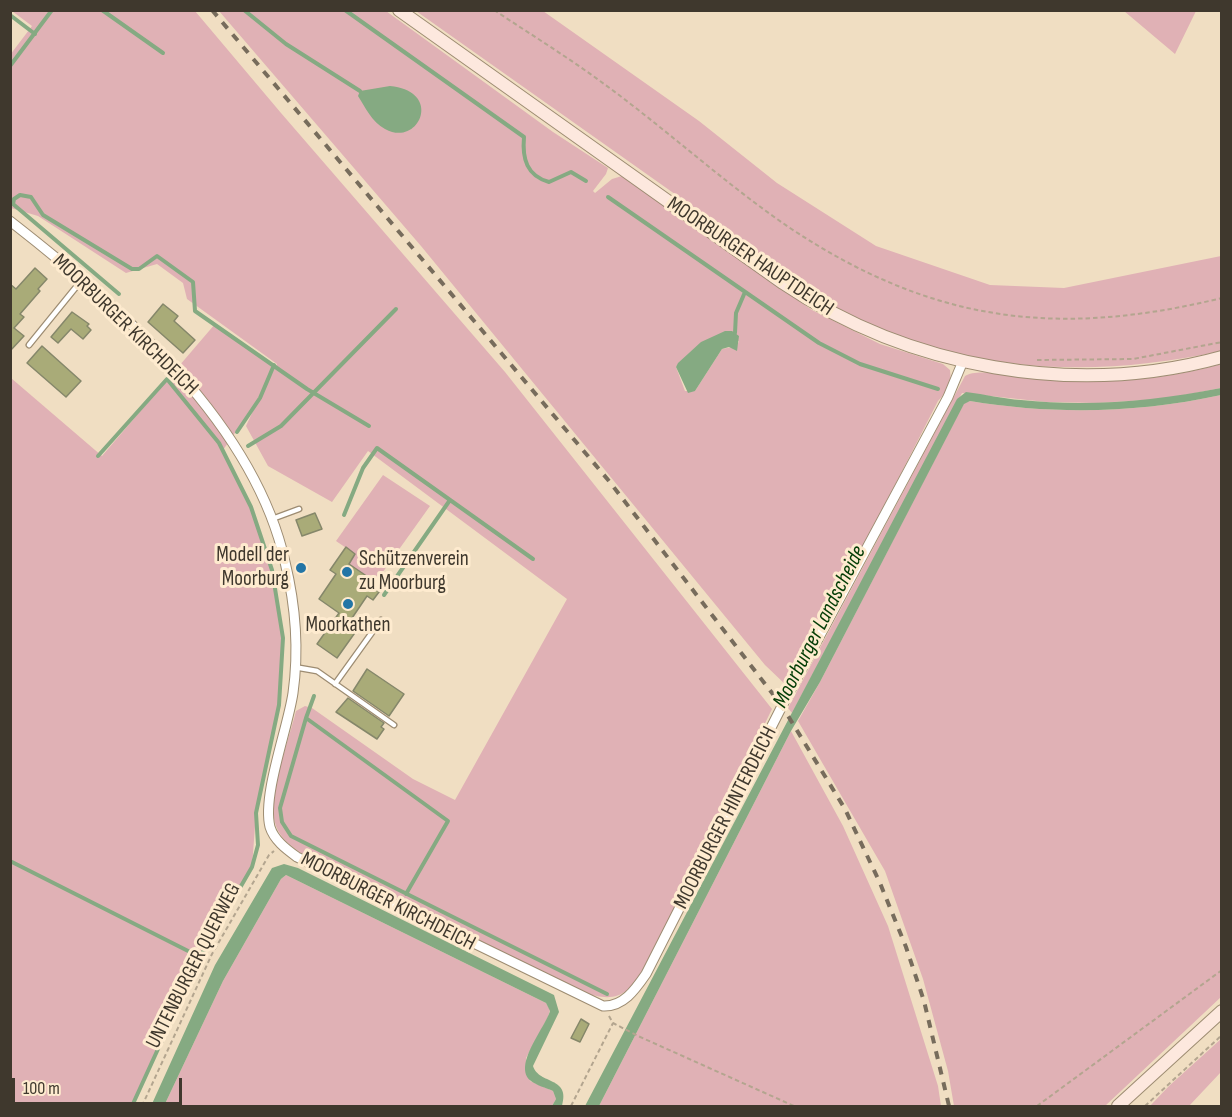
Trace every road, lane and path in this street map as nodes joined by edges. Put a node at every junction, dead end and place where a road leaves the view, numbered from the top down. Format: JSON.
{"nodes":[{"id":1,"x":399,"y":10,"type":"edge"},
{"id":2,"x":494,"y":10,"type":"edge"},
{"id":3,"x":10,"y":221,"type":"edge"},
{"id":4,"x":81,"y":281,"type":"junction"},
{"id":5,"x":1221,"y":298,"type":"edge"},
{"id":6,"x":1221,"y":342,"type":"edge"},
{"id":7,"x":29,"y":345,"type":"dead end"},
{"id":8,"x":1221,"y":357,"type":"edge"},
{"id":9,"x":1034,"y":359,"type":"dead end"},
{"id":10,"x":963,"y":361,"type":"junction"},
{"id":11,"x":299,"y":508,"type":"dead end"},
{"id":12,"x":272,"y":519,"type":"junction"},
{"id":13,"x":381,"y":620,"type":"dead end"},
{"id":14,"x":294,"y":667,"type":"junction"},
{"id":15,"x":336,"y":684,"type":"junction"},
{"id":16,"x":394,"y":726,"type":"dead end"},
{"id":17,"x":281,"y":845,"type":"junction"},
{"id":18,"x":1221,"y":970,"type":"edge"},
{"id":19,"x":609,"y":1006,"type":"joint"},
{"id":20,"x":1221,"y":1011,"type":"edge"},
{"id":21,"x":1221,"y":1035,"type":"edge"},
{"id":22,"x":142,"y":1107,"type":"edge"},
{"id":23,"x":571,"y":1107,"type":"edge"},
{"id":24,"x":794,"y":1107,"type":"edge"},
{"id":25,"x":1037,"y":1107,"type":"edge"},
{"id":26,"x":1119,"y":1107,"type":"edge"},
{"id":27,"x":1145,"y":1107,"type":"edge"}],
"edges":[{"from":1,"to":10,"type":"main road","name":"MOORBURGER HAUPTDEICH"},
{"from":2,"to":5,"type":"path"},
{"from":3,"to":4,"type":"street","name":"MOORBURGER KIRCHDEICH"},
{"from":4,"to":7,"type":"lane"},
{"from":4,"to":12,"type":"street","name":"MOORBURGER KIRCHDEICH"},
{"from":6,"to":9,"type":"path"},
{"from":8,"to":10,"type":"main road","name":"MOORBURGER HAUPTDEICH"},
{"from":10,"to":19,"type":"street","name":"MOORBURGER HINTERDEICH"},
{"from":11,"to":12,"type":"lane"},
{"from":12,"to":14,"type":"street","name":"MOORBURGER KIRCHDEICH"},
{"from":13,"to":15,"type":"lane"},
{"from":14,"to":15,"type":"lane"},
{"from":14,"to":17,"type":"street","name":"MOORBURGER KIRCHDEICH"},
{"from":15,"to":16,"type":"lane"},
{"from":17,"to":19,"type":"street","name":"MOORBURGER KIRCHDEICH"},
{"from":17,"to":22,"type":"path","name":"UNTENBURGER QUERWEG"},
{"from":18,"to":25,"type":"path"},
{"from":20,"to":26,"type":"main road"},
{"from":21,"to":27,"type":"path"},
{"from":23,"to":24,"type":"path"}]}
